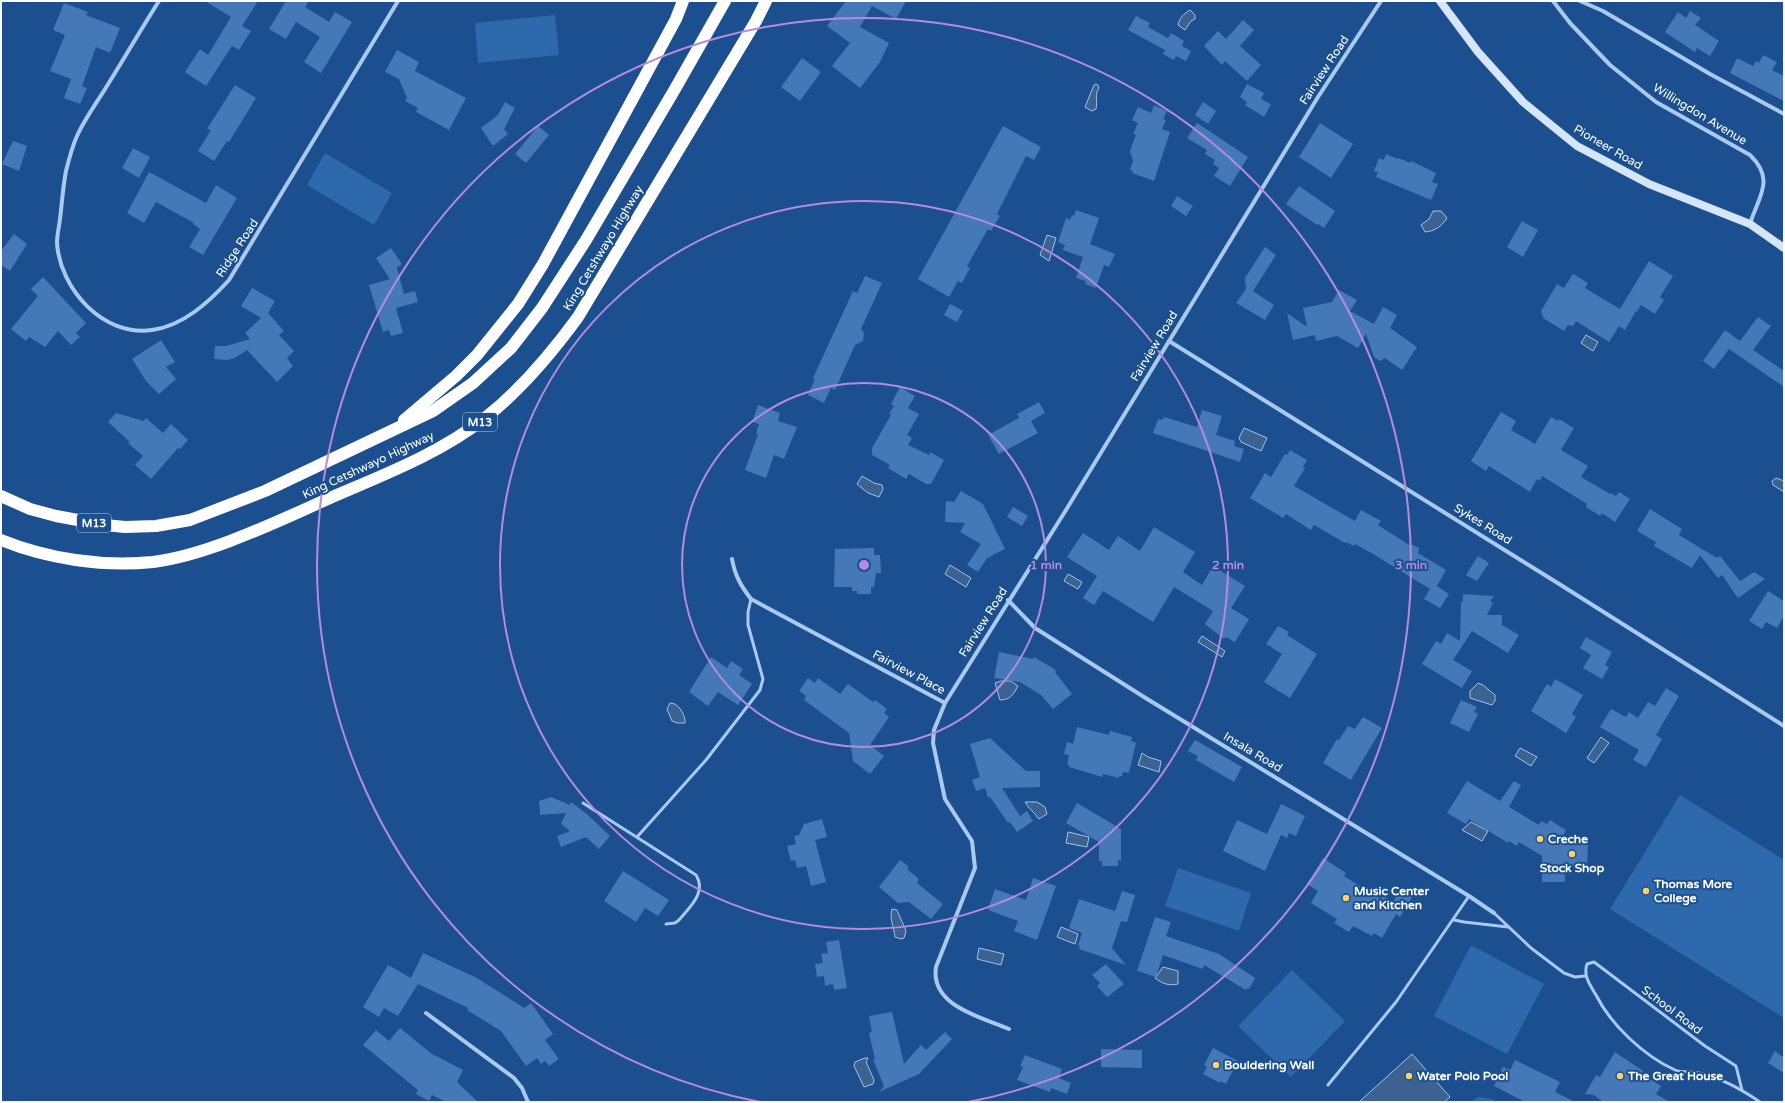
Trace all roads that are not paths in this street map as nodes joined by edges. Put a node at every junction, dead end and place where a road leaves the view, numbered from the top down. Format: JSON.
{"nodes":[{"id":1,"x":159,"y":1,"type":"edge"},
{"id":2,"x":398,"y":1,"type":"edge"},
{"id":3,"x":683,"y":1,"type":"edge"},
{"id":4,"x":725,"y":1,"type":"edge"},
{"id":5,"x":766,"y":1,"type":"edge"},
{"id":6,"x":1381,"y":1,"type":"edge"},
{"id":7,"x":1440,"y":1,"type":"edge"},
{"id":8,"x":1553,"y":1,"type":"edge"},
{"id":9,"x":1580,"y":1,"type":"edge"},
{"id":10,"x":1784,"y":114,"type":"edge"},
{"id":11,"x":1750,"y":224,"type":"junction"},
{"id":12,"x":1784,"y":248,"type":"edge"},
{"id":13,"x":1169,"y":341,"type":"junction"},
{"id":14,"x":391,"y":431,"type":"junction"},
{"id":15,"x":1,"y":496,"type":"edge"},
{"id":16,"x":1,"y":540,"type":"edge"},
{"id":17,"x":732,"y":559,"type":"dead end"},
{"id":18,"x":751,"y":599,"type":"junction"},
{"id":19,"x":1008,"y":600,"type":"junction"},
{"id":20,"x":945,"y":703,"type":"junction"},
{"id":21,"x":1784,"y":726,"type":"edge"},
{"id":22,"x":584,"y":803,"type":"dead end"},
{"id":23,"x":637,"y":837,"type":"junction"},
{"id":24,"x":1469,"y":896,"type":"junction"},
{"id":25,"x":1494,"y":913,"type":"joint"},
{"id":26,"x":1454,"y":920,"type":"junction"},
{"id":27,"x":666,"y":924,"type":"dead end"},
{"id":28,"x":1508,"y":927,"type":"junction"},
{"id":29,"x":1585,"y":976,"type":"junction"},
{"id":30,"x":426,"y":1013,"type":"dead end"},
{"id":31,"x":1009,"y":1029,"type":"dead end"},
{"id":32,"x":1328,"y":1085,"type":"dead end"},
{"id":33,"x":1742,"y":1090,"type":"junction"},
{"id":34,"x":528,"y":1102,"type":"edge"},
{"id":35,"x":1760,"y":1102,"type":"edge"}],
"edges":[{"from":1,"to":2,"type":"street","name":"Ridge Road"},
{"from":3,"to":14,"type":"highway"},
{"from":4,"to":14,"type":"highway","name":"King Cetshwayo Highway","number":"M13"},
{"from":5,"to":16,"type":"highway","name":"King Cetshwayo Highway","number":"M13"},
{"from":6,"to":13,"type":"street","name":"Fairview Road"},
{"from":7,"to":11,"type":"main road","name":"Pioneer Road"},
{"from":8,"to":11,"type":"street","name":"Willingdon Avenue"},
{"from":9,"to":10,"type":"street"},
{"from":11,"to":12,"type":"main road","name":"Pioneer Road"},
{"from":13,"to":19,"type":"street","name":"Fairview Road"},
{"from":13,"to":21,"type":"street","name":"Sykes Road"},
{"from":14,"to":15,"type":"highway","name":"King Cetshwayo Highway","number":"M13"},
{"from":17,"to":18,"type":"street","name":"Fairview Place"},
{"from":18,"to":20,"type":"street","name":"Fairview Place"},
{"from":18,"to":23,"type":"lane"},
{"from":19,"to":20,"type":"street","name":"Fairview Road"},
{"from":19,"to":24,"type":"street","name":"Insala Road"},
{"from":20,"to":31,"type":"street","name":"Fairview Place"},
{"from":22,"to":23,"type":"lane"},
{"from":23,"to":27,"type":"lane"},
{"from":24,"to":25,"type":"street","name":"Insala Road"},
{"from":24,"to":26,"type":"lane"},
{"from":25,"to":28,"type":"lane"},
{"from":26,"to":28,"type":"lane"},
{"from":26,"to":32,"type":"lane"},
{"from":28,"to":29,"type":"lane"},
{"from":29,"to":33,"type":"lane"},
{"from":29,"to":33,"type":"lane","name":"School Road"},
{"from":30,"to":34,"type":"street"},
{"from":33,"to":35,"type":"lane"}]}
